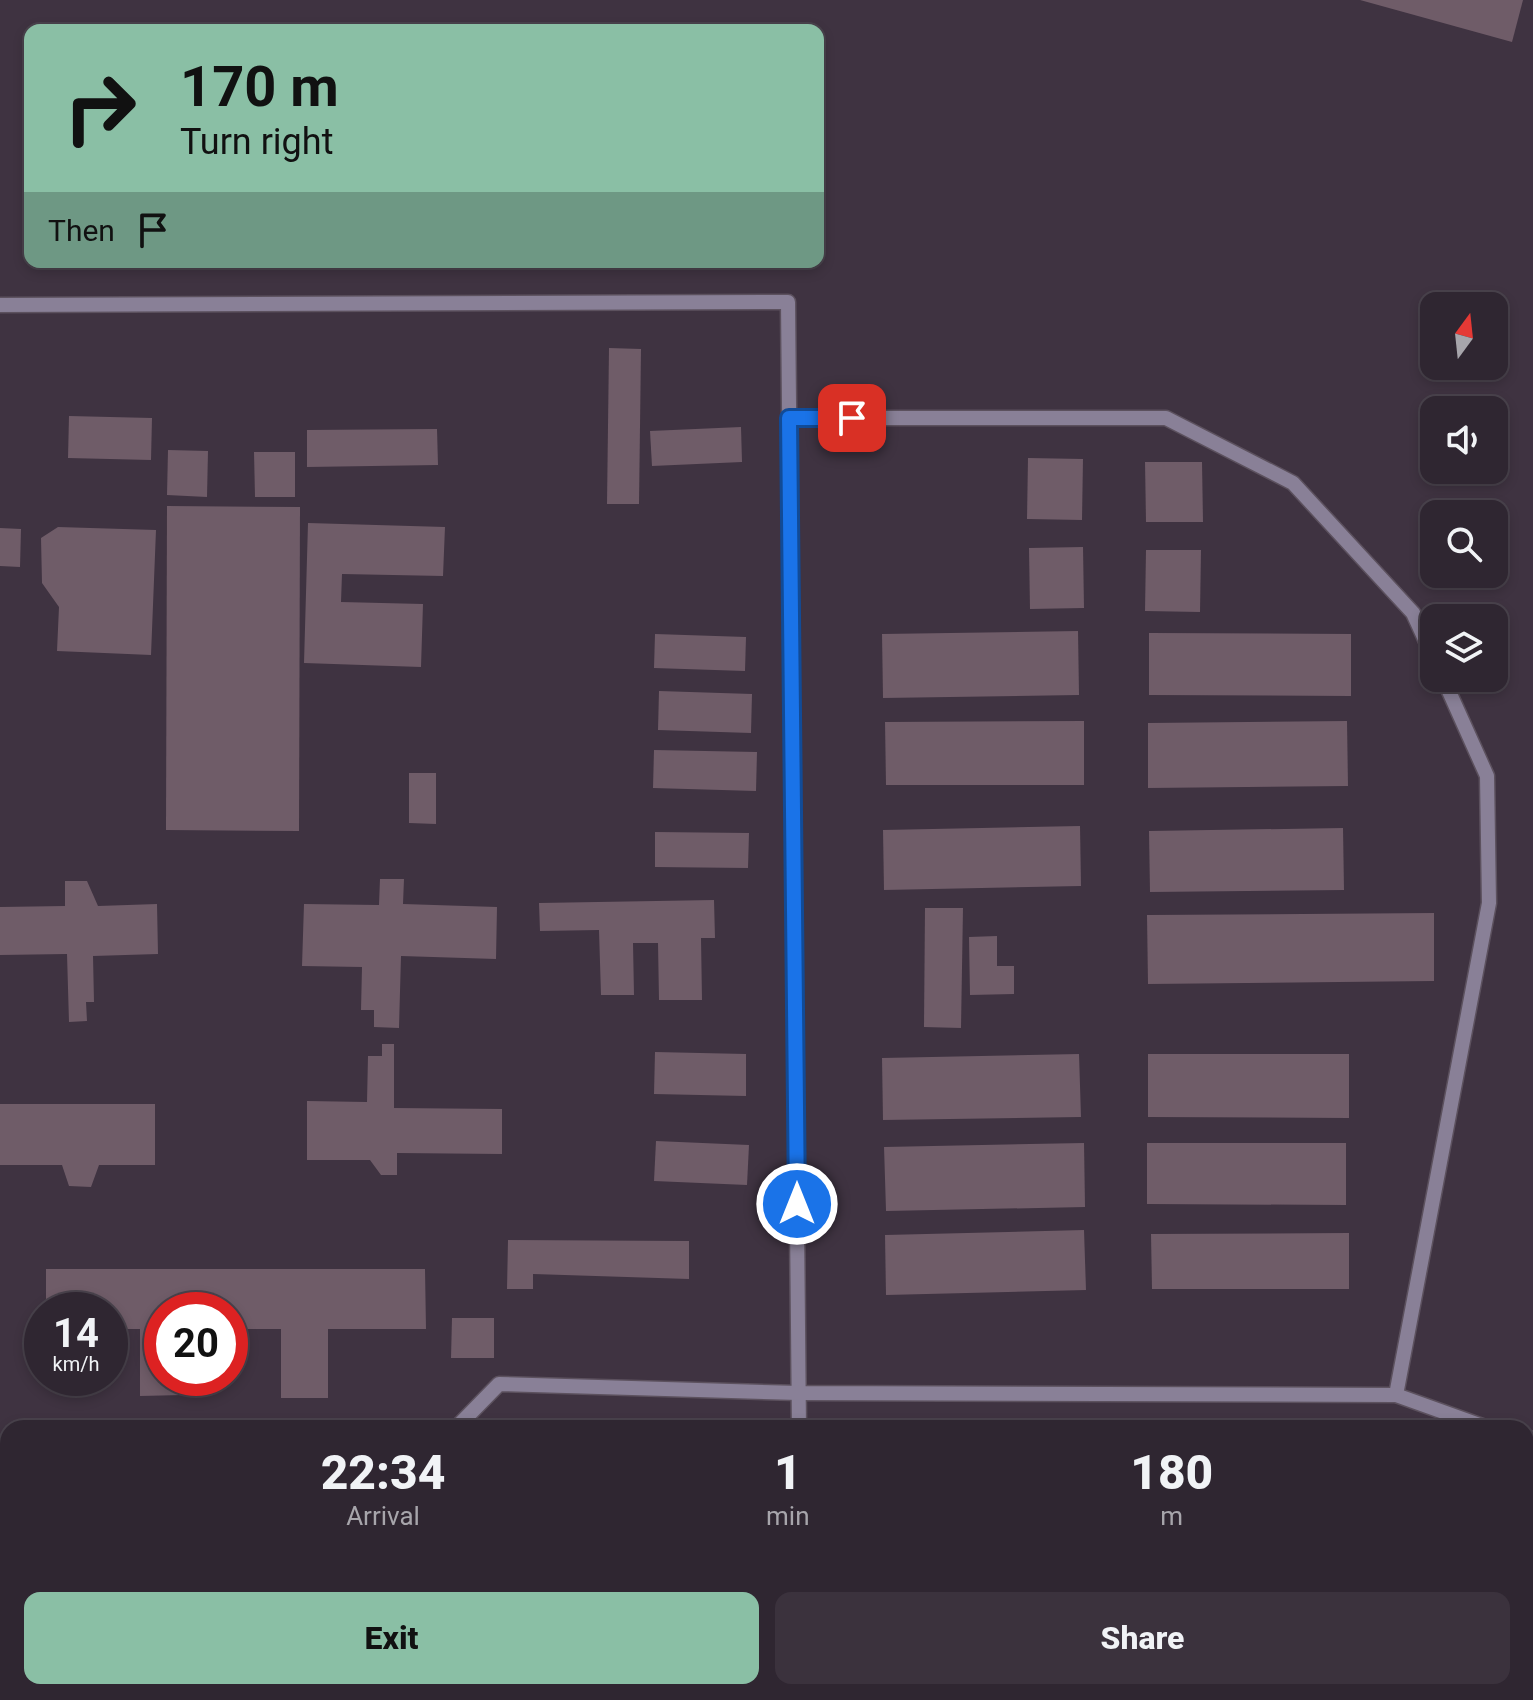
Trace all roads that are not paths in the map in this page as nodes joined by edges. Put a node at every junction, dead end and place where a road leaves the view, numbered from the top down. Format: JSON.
{"nodes":[{"id":1,"x":0,"y":305,"type":"edge"},
{"id":2,"x":789,"y":418,"type":"junction"},
{"id":3,"x":1420,"y":628,"type":"edge"},
{"id":4,"x":1449,"y":692,"type":"edge"},
{"id":5,"x":799,"y":1393,"type":"junction"},
{"id":6,"x":1396,"y":1395,"type":"junction"},
{"id":7,"x":464,"y":1420,"type":"edge"},
{"id":8,"x":799,"y":1420,"type":"edge"},
{"id":9,"x":1466,"y":1420,"type":"edge"}],
"edges":[{"from":1,"to":2,"type":"lane"},
{"from":2,"to":3,"type":"lane"},
{"from":2,"to":5,"type":"lane"},
{"from":4,"to":6,"type":"lane"},
{"from":5,"to":6,"type":"lane"},
{"from":5,"to":7,"type":"lane"},
{"from":5,"to":8,"type":"lane"},
{"from":6,"to":9,"type":"lane"}]}
